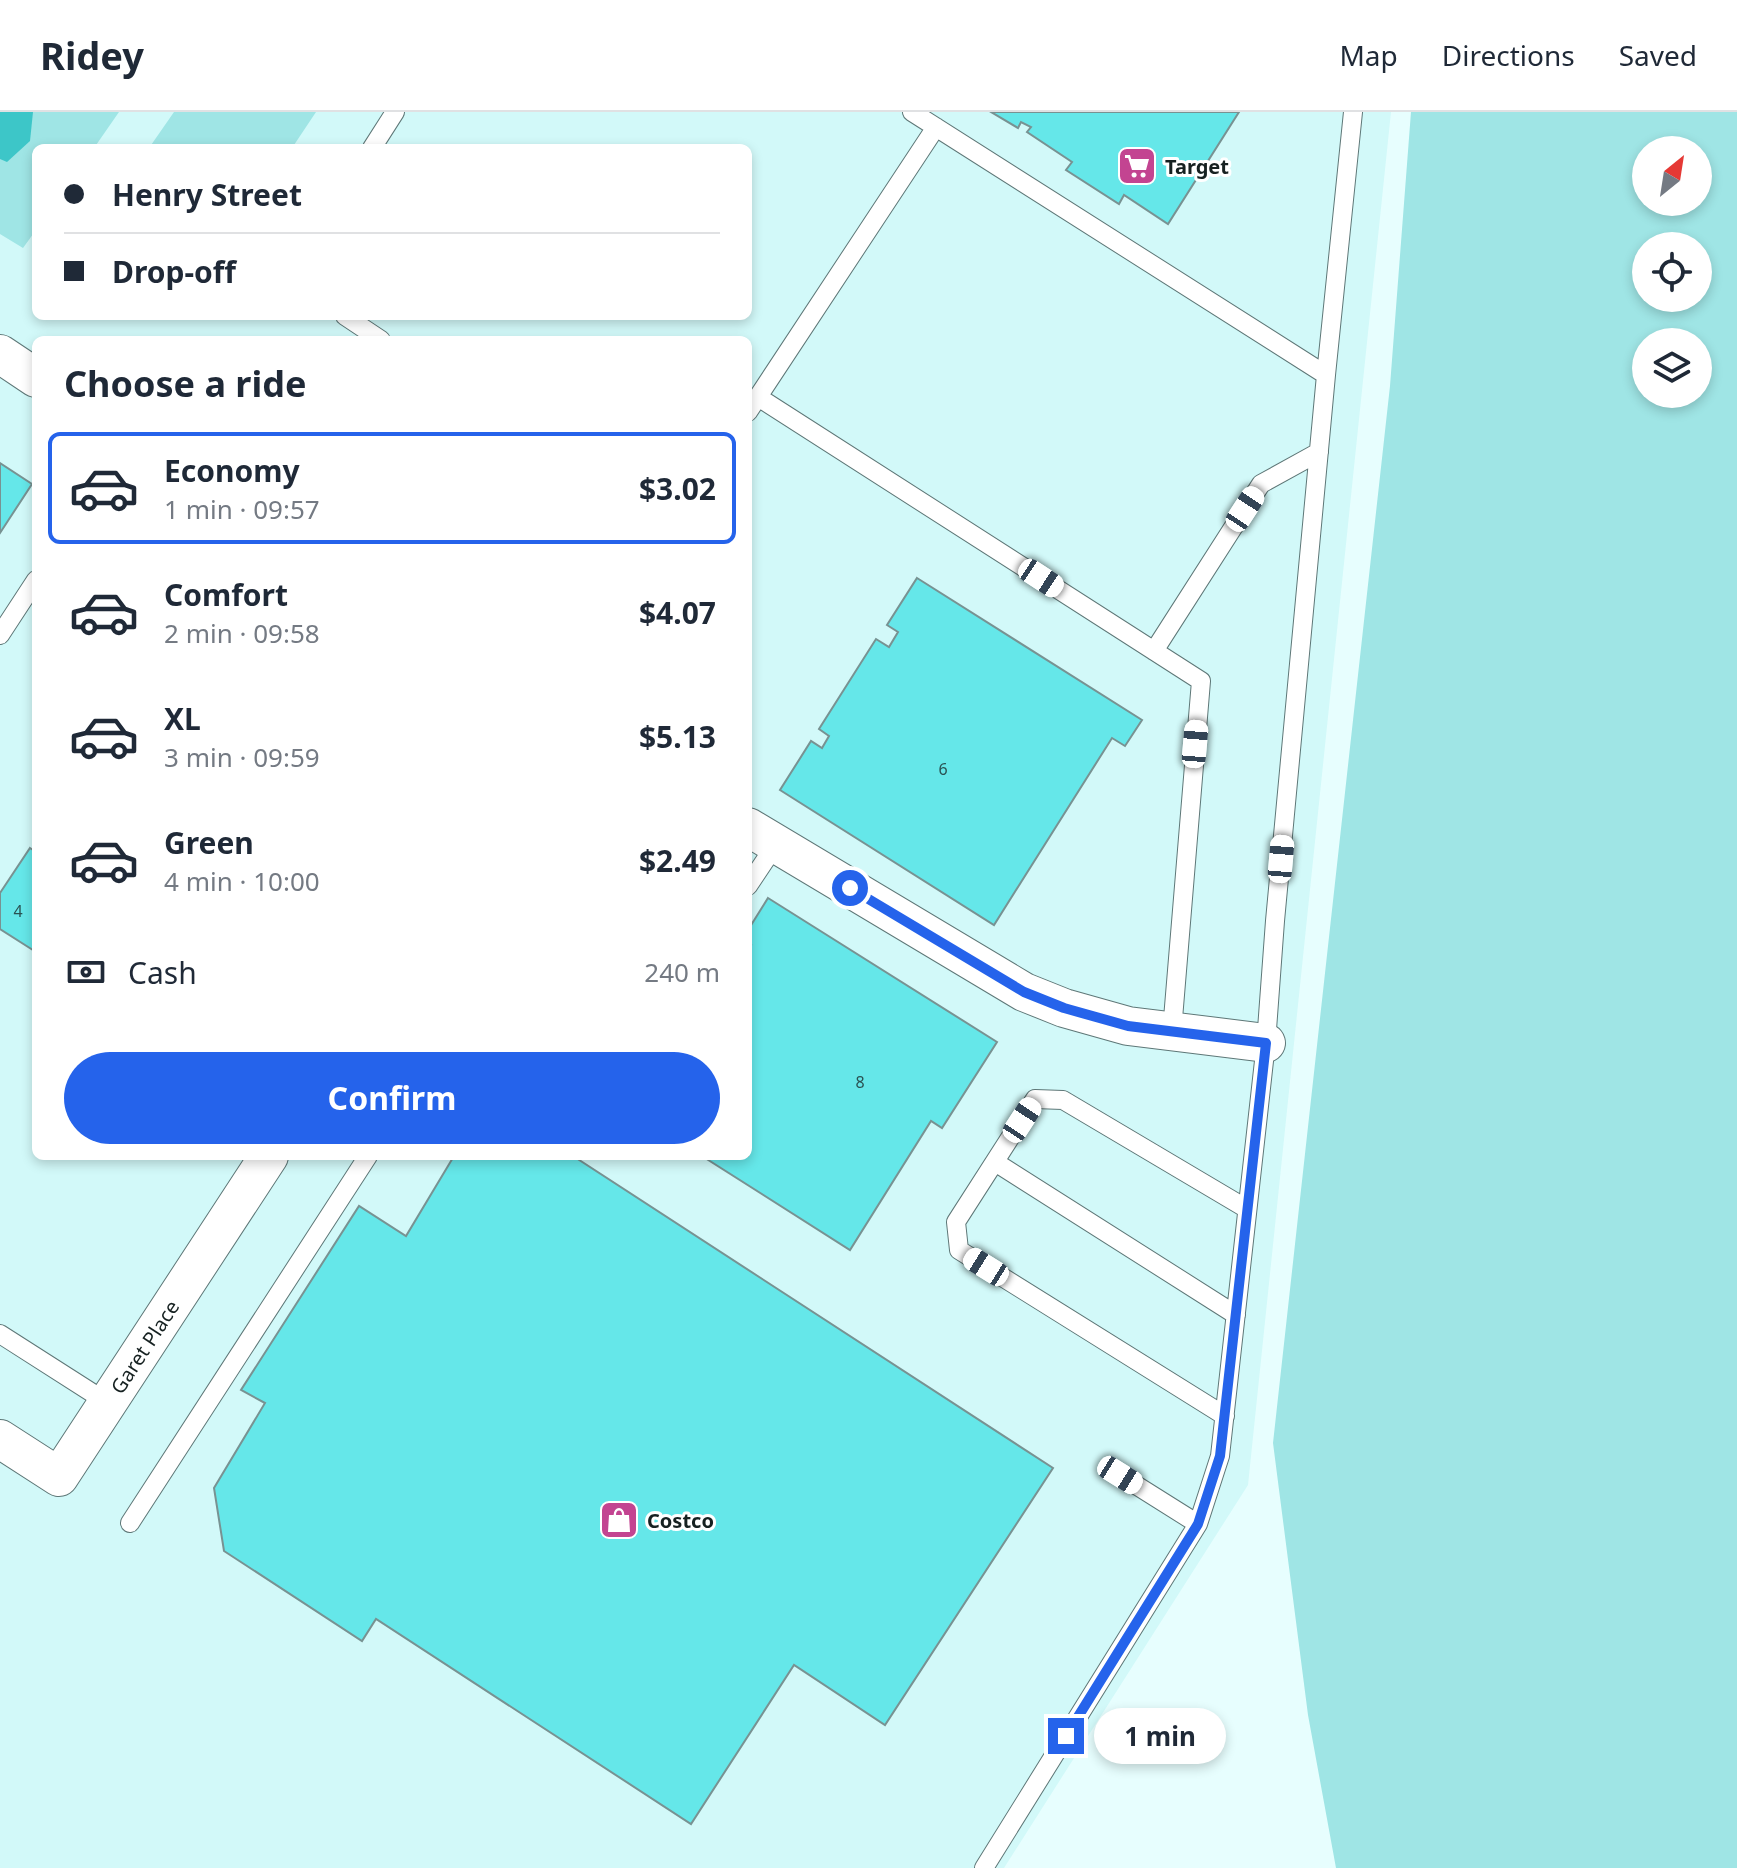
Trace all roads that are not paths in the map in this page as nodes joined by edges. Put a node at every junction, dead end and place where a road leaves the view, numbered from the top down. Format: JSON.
{"nodes":[{"id":1,"x":395,"y":112,"type":"edge"},
{"id":2,"x":912,"y":112,"type":"edge"},
{"id":3,"x":1353,"y":112,"type":"edge"},
{"id":4,"x":936,"y":127,"type":"junction"},
{"id":5,"x":375,"y":144,"type":"edge"},
{"id":6,"x":351,"y":320,"type":"edge"},
{"id":7,"x":375,"y":336,"type":"edge"},
{"id":8,"x":0,"y":354,"type":"edge"},
{"id":9,"x":32,"y":375,"type":"edge"},
{"id":10,"x":1326,"y":375,"type":"junction"},
{"id":11,"x":753,"y":404,"type":"edge"},
{"id":12,"x":1319,"y":452,"type":"junction"},
{"id":13,"x":32,"y":586,"type":"edge"},
{"id":14,"x":0,"y":635,"type":"edge"},
{"id":15,"x":1154,"y":651,"type":"junction"},
{"id":16,"x":762,"y":835,"type":"edge"},
{"id":17,"x":752,"y":871,"type":"edge"},
{"id":18,"x":1172,"y":1031,"type":"junction"},
{"id":19,"x":1266,"y":1043,"type":"junction"},
{"id":20,"x":266,"y":1160,"type":"edge"},
{"id":21,"x":365,"y":1160,"type":"edge"},
{"id":22,"x":995,"y":1162,"type":"junction"},
{"id":23,"x":1247,"y":1209,"type":"junction"},
{"id":24,"x":1236,"y":1315,"type":"junction"},
{"id":25,"x":0,"y":1334,"type":"edge"},
{"id":26,"x":108,"y":1403,"type":"junction"},
{"id":27,"x":1225,"y":1416,"type":"junction"},
{"id":28,"x":0,"y":1439,"type":"edge"},
{"id":29,"x":1120,"y":1475,"type":"dead end"},
{"id":30,"x":130,"y":1523,"type":"dead end"},
{"id":31,"x":1198,"y":1524,"type":"junction"},
{"id":32,"x":984,"y":1868,"type":"edge"}],
"edges":[{"from":1,"to":5,"type":"lane"},
{"from":2,"to":4,"type":"lane"},
{"from":3,"to":10,"type":"lane"},
{"from":4,"to":10,"type":"lane"},
{"from":4,"to":11,"type":"lane"},
{"from":6,"to":7,"type":"lane"},
{"from":8,"to":9,"type":"street"},
{"from":10,"to":12,"type":"lane"},
{"from":11,"to":15,"type":"lane"},
{"from":12,"to":15,"type":"lane"},
{"from":12,"to":19,"type":"lane"},
{"from":13,"to":14,"type":"lane"},
{"from":15,"to":18,"type":"lane"},
{"from":16,"to":17,"type":"lane"},
{"from":16,"to":18,"type":"street"},
{"from":18,"to":19,"type":"street"},
{"from":19,"to":23,"type":"lane"},
{"from":20,"to":26,"type":"street","name":"Garet Place"},
{"from":21,"to":30,"type":"lane"},
{"from":22,"to":23,"type":"lane"},
{"from":22,"to":24,"type":"lane"},
{"from":22,"to":27,"type":"lane"},
{"from":23,"to":24,"type":"lane"},
{"from":24,"to":27,"type":"lane"},
{"from":25,"to":26,"type":"lane"},
{"from":26,"to":28,"type":"street","name":"Garet Place"},
{"from":27,"to":31,"type":"lane"},
{"from":29,"to":31,"type":"lane"},
{"from":31,"to":32,"type":"lane"}]}
